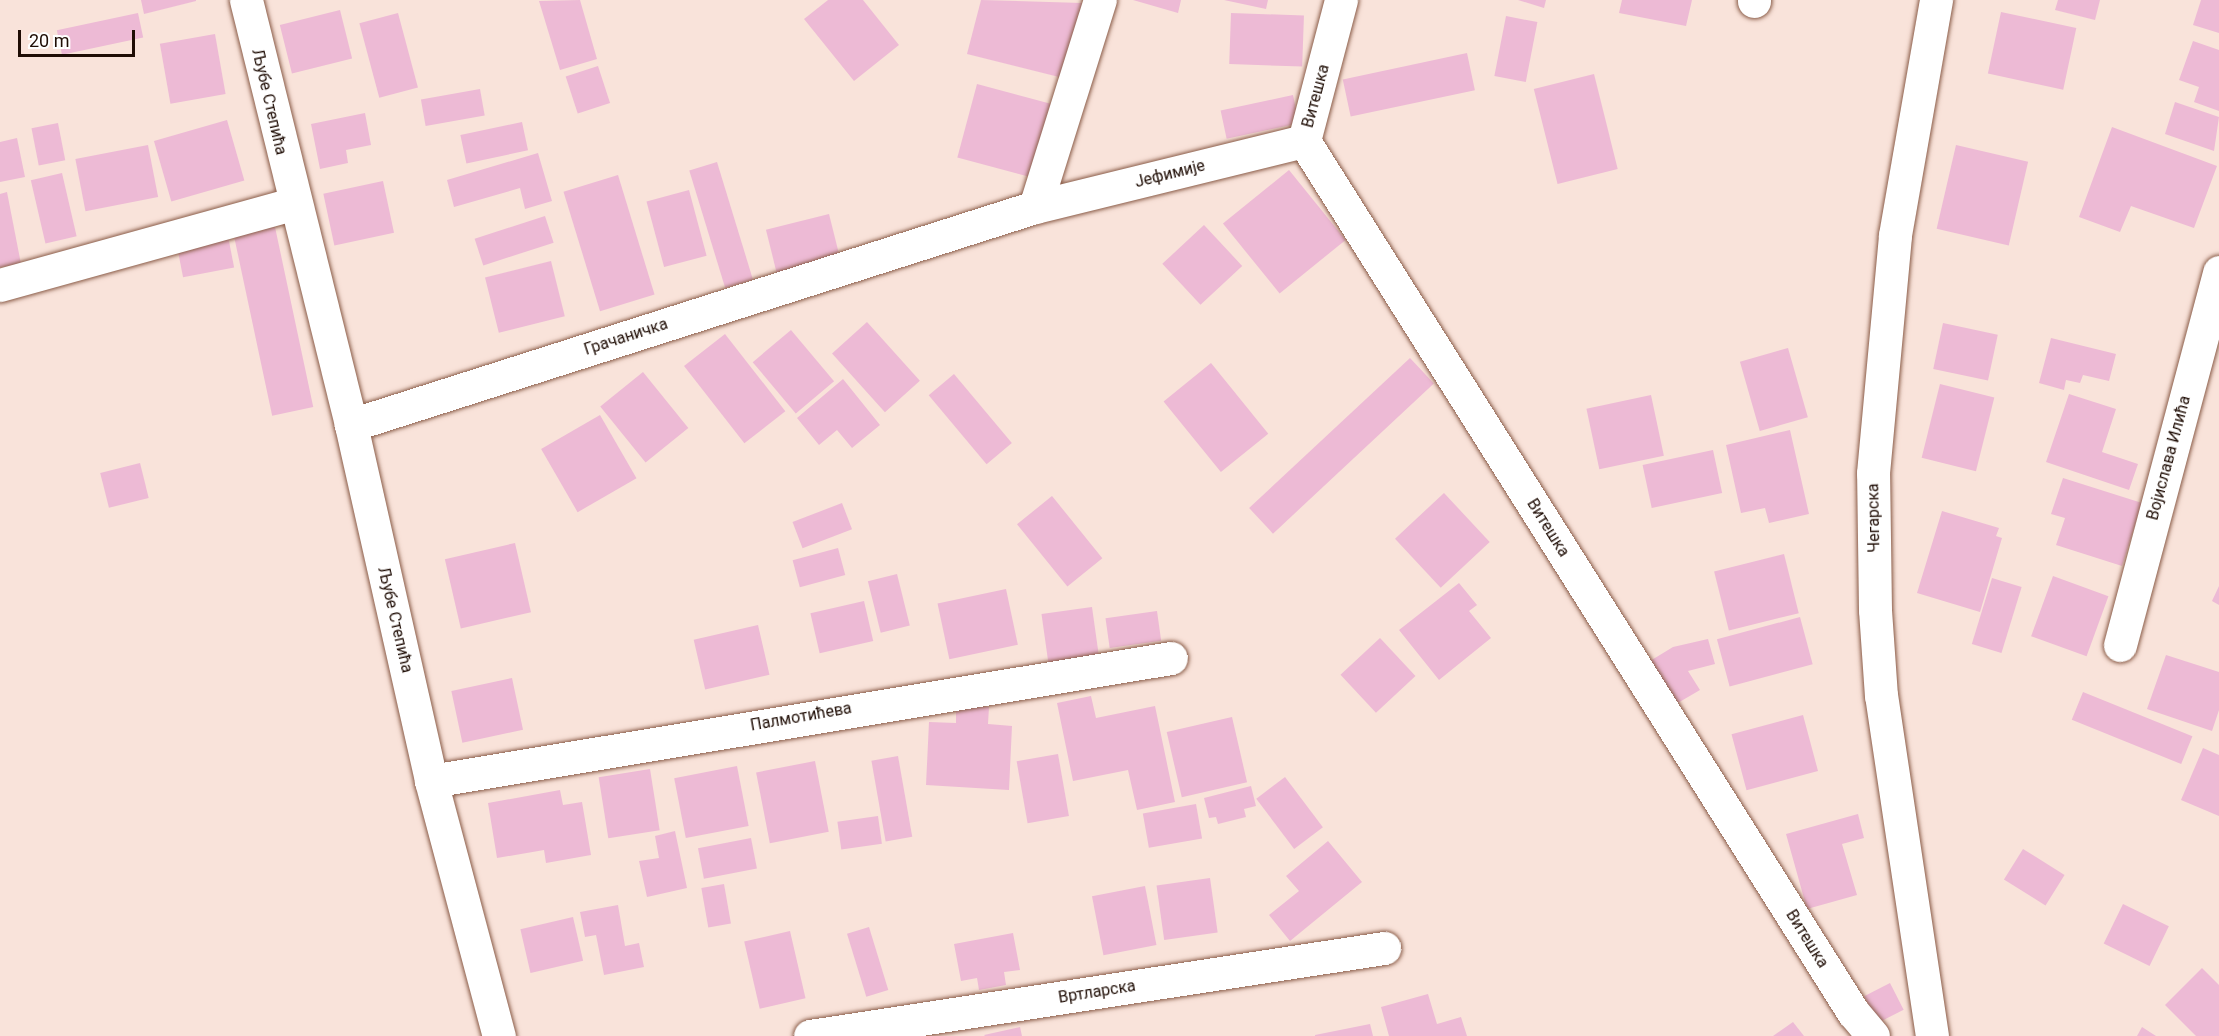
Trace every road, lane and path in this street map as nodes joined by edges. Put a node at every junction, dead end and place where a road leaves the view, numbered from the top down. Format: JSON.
{"nodes":[{"id":1,"x":246,"y":0,"type":"edge"},
{"id":2,"x":1100,"y":0,"type":"edge"},
{"id":3,"x":1341,"y":0,"type":"edge"},
{"id":4,"x":1936,"y":0,"type":"edge"},
{"id":5,"x":1304,"y":141,"type":"junction"},
{"id":6,"x":293,"y":204,"type":"junction"},
{"id":7,"x":1035,"y":207,"type":"junction"},
{"id":8,"x":900,"y":249,"type":"joint"},
{"id":9,"x":2219,"y":272,"type":"edge"},
{"id":10,"x":0,"y":285,"type":"edge"},
{"id":11,"x":351,"y":424,"type":"junction"},
{"id":12,"x":2120,"y":645,"type":"dead end"},
{"id":13,"x":1171,"y":658,"type":"dead end"},
{"id":14,"x":431,"y":781,"type":"junction"},
{"id":15,"x":1384,"y":948,"type":"dead end"},
{"id":16,"x":499,"y":1036,"type":"edge"},
{"id":17,"x":810,"y":1036,"type":"edge"},
{"id":18,"x":1873,"y":1036,"type":"edge"},
{"id":19,"x":1932,"y":1036,"type":"edge"}],
"edges":[{"from":1,"to":6,"type":"street","name":"Љубе Степића"},
{"from":2,"to":7,"type":"street"},
{"from":3,"to":5,"type":"street","name":"Витешка"},
{"from":4,"to":19,"type":"street","name":"Чегарска"},
{"from":5,"to":7,"type":"street","name":"Јефимије"},
{"from":5,"to":18,"type":"street","name":"Витешка"},
{"from":6,"to":10,"type":"street"},
{"from":6,"to":11,"type":"street","name":"Љубе Степића"},
{"from":7,"to":8,"type":"street","name":"Јефимије"},
{"from":8,"to":11,"type":"street","name":"Грачаничка"},
{"from":9,"to":12,"type":"street","name":"Војислава Илића"},
{"from":11,"to":14,"type":"street","name":"Љубе Степића"},
{"from":13,"to":14,"type":"street","name":"Палмотићева"},
{"from":14,"to":16,"type":"street","name":"Љубе Степића"},
{"from":15,"to":17,"type":"street","name":"Вртларска"}]}
